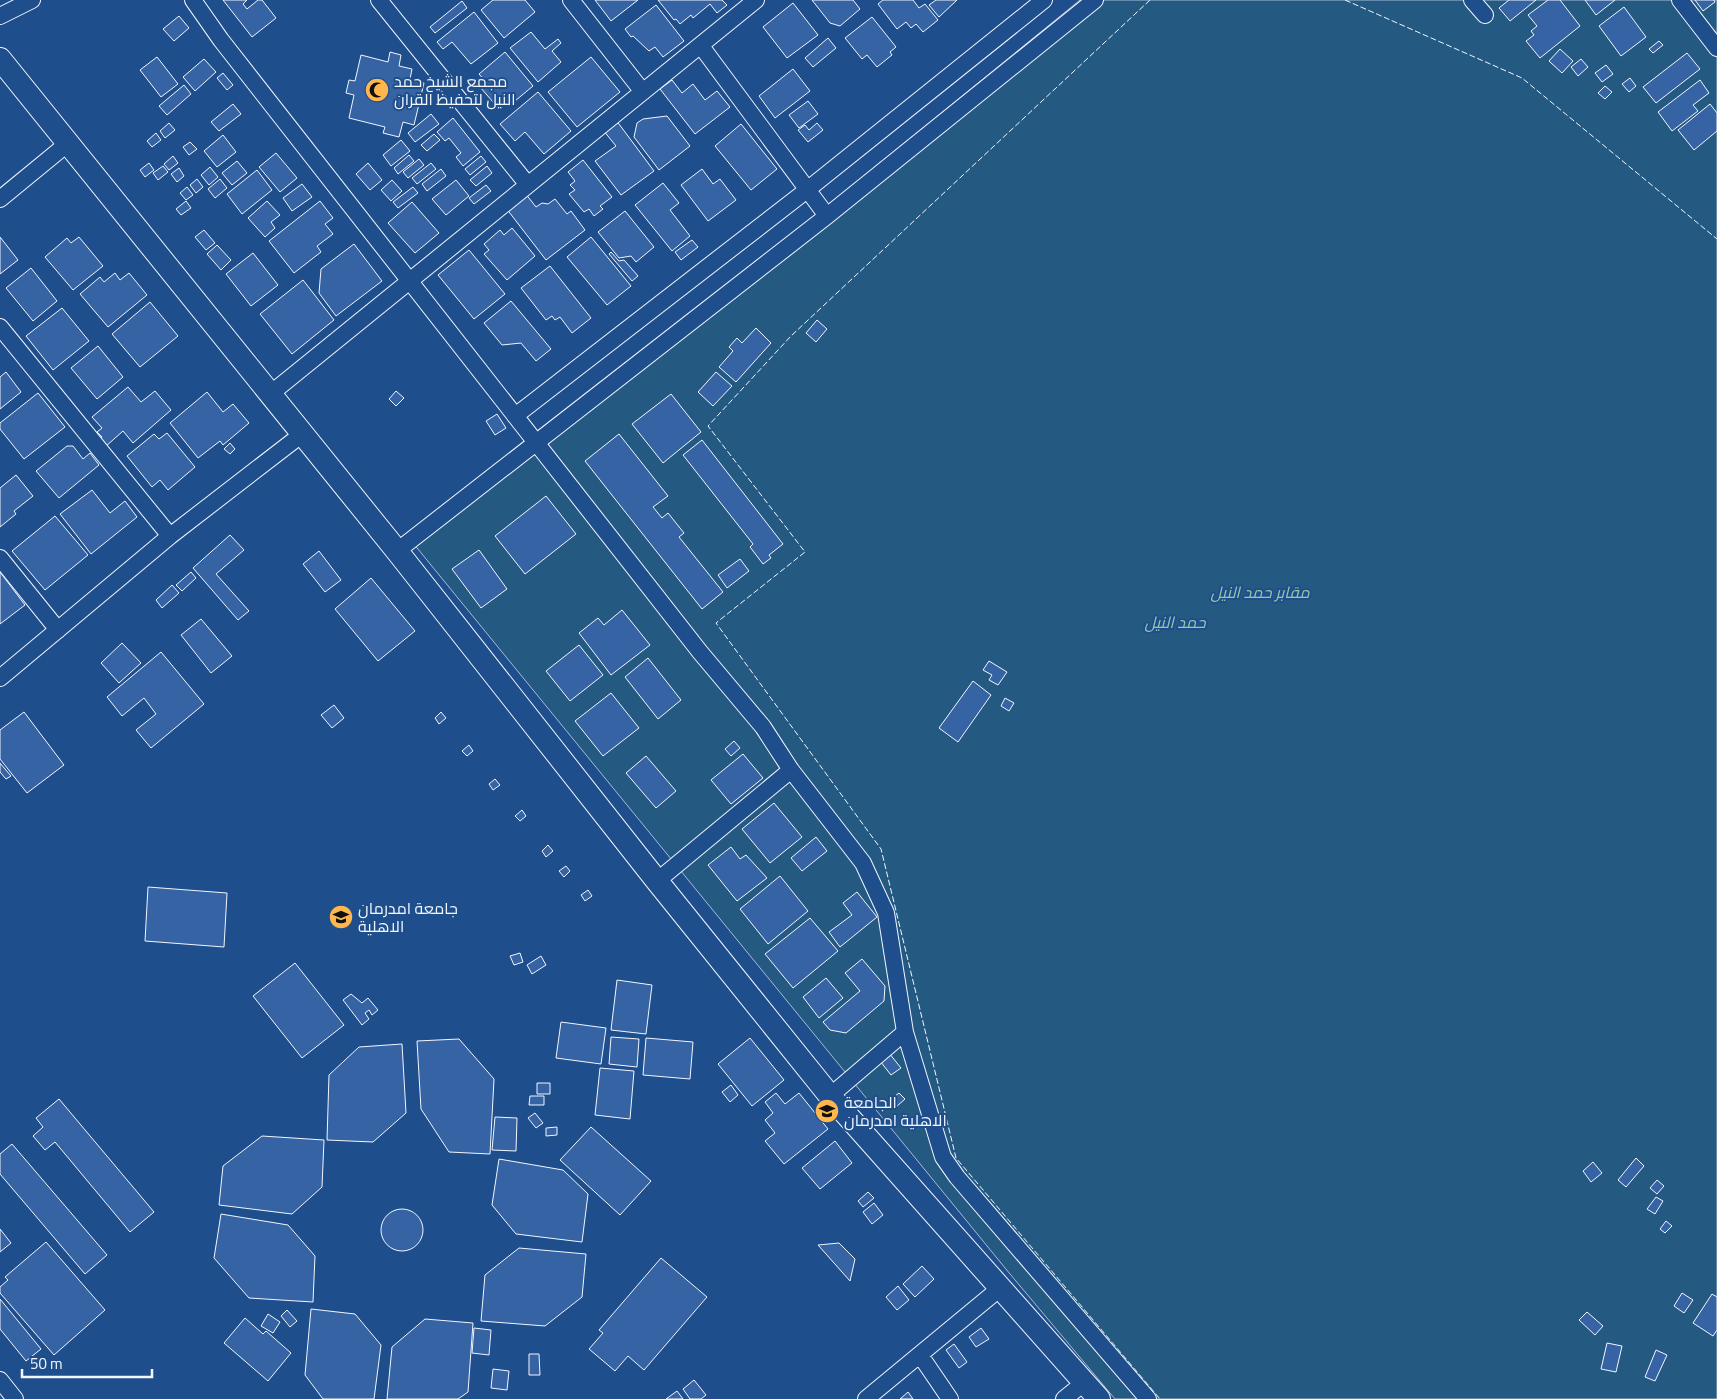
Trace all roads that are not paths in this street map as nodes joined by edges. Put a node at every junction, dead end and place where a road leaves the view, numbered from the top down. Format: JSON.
{"nodes":[{"id":1,"x":32,"y":0,"type":"edge"},
{"id":2,"x":193,"y":0,"type":"edge"},
{"id":3,"x":379,"y":0,"type":"edge"},
{"id":4,"x":571,"y":0,"type":"edge"},
{"id":5,"x":1044,"y":0,"type":"edge"},
{"id":6,"x":1095,"y":0,"type":"edge"},
{"id":7,"x":1472,"y":0,"type":"edge"},
{"id":8,"x":1680,"y":0,"type":"edge"},
{"id":9,"x":753,"y":1,"type":"edge"},
{"id":10,"x":0,"y":16,"type":"edge"},
{"id":11,"x":1485,"y":16,"type":"dead end"},
{"id":12,"x":701,"y":46,"type":"junction"},
{"id":13,"x":1717,"y":48,"type":"edge"},
{"id":14,"x":0,"y":60,"type":"edge"},
{"id":15,"x":643,"y":92,"type":"junction"},
{"id":16,"x":67,"y":144,"type":"junction"},
{"id":17,"x":528,"y":185,"type":"junction"},
{"id":18,"x":807,"y":190,"type":"junction"},
{"id":19,"x":0,"y":199,"type":"edge"},
{"id":20,"x":826,"y":216,"type":"junction"},
{"id":21,"x":410,"y":281,"type":"junction"},
{"id":22,"x":2,"y":332,"type":"edge"},
{"id":23,"x":269,"y":395,"type":"junction"},
{"id":24,"x":515,"y":416,"type":"junction"},
{"id":25,"x":302,"y":435,"type":"junction"},
{"id":26,"x":535,"y":442,"type":"junction"},
{"id":27,"x":170,"y":536,"type":"junction"},
{"id":28,"x":397,"y":551,"type":"junction"},
{"id":29,"x":0,"y":558,"type":"edge"},
{"id":30,"x":58,"y":630,"type":"junction"},
{"id":31,"x":0,"y":678,"type":"edge"},
{"id":32,"x":792,"y":770,"type":"junction"},
{"id":33,"x":657,"y":881,"type":"junction"},
{"id":34,"x":905,"y":1032,"type":"junction"},
{"id":35,"x":830,"y":1096,"type":"junction"},
{"id":36,"x":999,"y":1289,"type":"junction"},
{"id":37,"x":920,"y":1355,"type":"junction"},
{"id":38,"x":0,"y":1380,"type":"edge"},
{"id":39,"x":1092,"y":1391,"type":"edge"},
{"id":40,"x":15,"y":1399,"type":"edge"},
{"id":41,"x":866,"y":1399,"type":"edge"},
{"id":42,"x":950,"y":1399,"type":"edge"},
{"id":43,"x":1064,"y":1399,"type":"edge"},
{"id":44,"x":1148,"y":1399,"type":"edge"}],
"edges":[{"from":1,"to":10,"type":"street"},
{"from":2,"to":21,"type":"street"},
{"from":3,"to":17,"type":"street"},
{"from":4,"to":15,"type":"street"},
{"from":5,"to":18,"type":"street"},
{"from":6,"to":20,"type":"street"},
{"from":7,"to":11,"type":"street"},
{"from":8,"to":13,"type":"street"},
{"from":9,"to":12,"type":"street"},
{"from":12,"to":15,"type":"street"},
{"from":12,"to":18,"type":"street"},
{"from":14,"to":16,"type":"street"},
{"from":15,"to":17,"type":"street"},
{"from":16,"to":19,"type":"street"},
{"from":16,"to":23,"type":"street"},
{"from":17,"to":21,"type":"street"},
{"from":18,"to":20,"type":"street"},
{"from":18,"to":24,"type":"street"},
{"from":20,"to":26,"type":"street"},
{"from":21,"to":23,"type":"street"},
{"from":21,"to":24,"type":"street"},
{"from":22,"to":27,"type":"street"},
{"from":23,"to":25,"type":"street"},
{"from":24,"to":26,"type":"street"},
{"from":25,"to":27,"type":"street"},
{"from":25,"to":28,"type":"street"},
{"from":26,"to":28,"type":"street"},
{"from":26,"to":32,"type":"street"},
{"from":27,"to":30,"type":"street"},
{"from":28,"to":33,"type":"street"},
{"from":29,"to":30,"type":"street"},
{"from":30,"to":31,"type":"street"},
{"from":32,"to":33,"type":"street"},
{"from":32,"to":34,"type":"street"},
{"from":33,"to":35,"type":"street"},
{"from":34,"to":35,"type":"street"},
{"from":34,"to":44,"type":"street"},
{"from":35,"to":36,"type":"street"},
{"from":36,"to":37,"type":"street"},
{"from":36,"to":39,"type":"street"},
{"from":37,"to":41,"type":"street"},
{"from":37,"to":42,"type":"street"},
{"from":38,"to":40,"type":"street"},
{"from":39,"to":43,"type":"street"}]}
